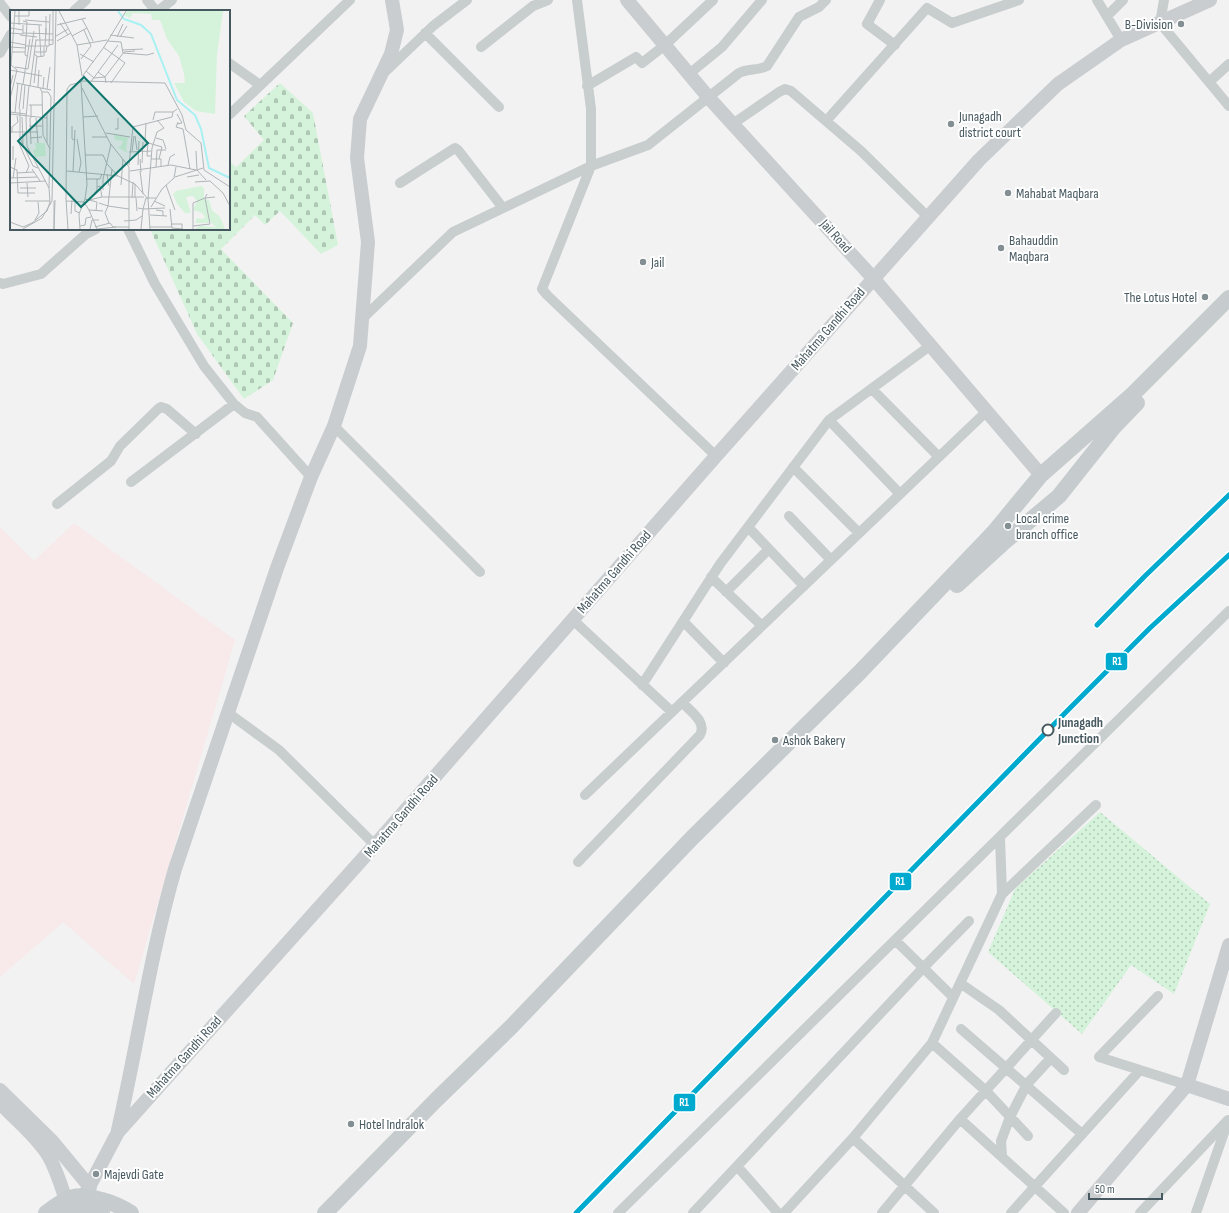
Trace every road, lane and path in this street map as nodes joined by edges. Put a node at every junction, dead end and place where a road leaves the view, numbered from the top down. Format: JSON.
{"nodes":[{"id":1,"x":86,"y":0,"type":"edge"},
{"id":2,"x":147,"y":0,"type":"edge"},
{"id":3,"x":172,"y":0,"type":"edge"},
{"id":4,"x":350,"y":0,"type":"edge"},
{"id":5,"x":392,"y":0,"type":"edge"},
{"id":6,"x":467,"y":0,"type":"edge"},
{"id":7,"x":548,"y":0,"type":"edge"},
{"id":8,"x":577,"y":0,"type":"edge"},
{"id":9,"x":627,"y":0,"type":"edge"},
{"id":10,"x":762,"y":0,"type":"edge"},
{"id":11,"x":826,"y":0,"type":"edge"},
{"id":12,"x":880,"y":0,"type":"edge"},
{"id":13,"x":1019,"y":0,"type":"edge"},
{"id":14,"x":1097,"y":0,"type":"edge"},
{"id":15,"x":1123,"y":0,"type":"edge"},
{"id":16,"x":1164,"y":0,"type":"edge"},
{"id":17,"x":1210,"y":0,"type":"edge"},
{"id":18,"x":709,"y":1,"type":"edge"},
{"id":19,"x":0,"y":3,"type":"edge"},
{"id":20,"x":75,"y":10,"type":"edge"},
{"id":21,"x":156,"y":10,"type":"edge"},
{"id":22,"x":158,"y":10,"type":"edge"},
{"id":23,"x":10,"y":16,"type":"edge"},
{"id":24,"x":1107,"y":16,"type":"junction"},
{"id":25,"x":1160,"y":23,"type":"junction"},
{"id":26,"x":425,"y":33,"type":"junction"},
{"id":27,"x":10,"y":36,"type":"edge"},
{"id":28,"x":1121,"y":40,"type":"junction"},
{"id":29,"x":665,"y":45,"type":"junction"},
{"id":30,"x":895,"y":45,"type":"junction"},
{"id":31,"x":481,"y":47,"type":"dead end"},
{"id":32,"x":0,"y":53,"type":"edge"},
{"id":33,"x":1229,"y":64,"type":"edge"},
{"id":34,"x":230,"y":65,"type":"edge"},
{"id":35,"x":689,"y":74,"type":"junction"},
{"id":36,"x":380,"y":77,"type":"junction"},
{"id":37,"x":1209,"y":82,"type":"junction"},
{"id":38,"x":260,"y":85,"type":"junction"},
{"id":39,"x":587,"y":86,"type":"junction"},
{"id":40,"x":709,"y":98,"type":"junction"},
{"id":41,"x":1229,"y":106,"type":"edge"},
{"id":42,"x":499,"y":107,"type":"dead end"},
{"id":43,"x":230,"y":114,"type":"edge"},
{"id":44,"x":826,"y":121,"type":"junction"},
{"id":45,"x":734,"y":123,"type":"junction"},
{"id":46,"x":591,"y":166,"type":"junction"},
{"id":47,"x":400,"y":183,"type":"dead end"},
{"id":48,"x":503,"y":208,"type":"junction"},
{"id":49,"x":928,"y":217,"type":"junction"},
{"id":50,"x":94,"y":230,"type":"edge"},
{"id":51,"x":128,"y":230,"type":"edge"},
{"id":52,"x":873,"y":278,"type":"junction"},
{"id":53,"x":0,"y":282,"type":"edge"},
{"id":54,"x":1229,"y":298,"type":"edge"},
{"id":55,"x":1229,"y":309,"type":"edge"},
{"id":56,"x":362,"y":319,"type":"junction"},
{"id":57,"x":931,"y":346,"type":"junction"},
{"id":58,"x":872,"y":389,"type":"junction"},
{"id":59,"x":234,"y":404,"type":"junction"},
{"id":60,"x":987,"y":411,"type":"junction"},
{"id":61,"x":829,"y":420,"type":"junction"},
{"id":62,"x":334,"y":426,"type":"junction"},
{"id":63,"x":196,"y":434,"type":"junction"},
{"id":64,"x":1072,"y":449,"type":"junction"},
{"id":65,"x":716,"y":456,"type":"junction"},
{"id":66,"x":939,"y":457,"type":"junction"},
{"id":67,"x":1086,"y":462,"type":"junction"},
{"id":68,"x":793,"y":467,"type":"junction"},
{"id":69,"x":1041,"y":475,"type":"junction"},
{"id":70,"x":311,"y":478,"type":"junction"},
{"id":71,"x":131,"y":482,"type":"dead end"},
{"id":72,"x":1025,"y":493,"type":"junction"},
{"id":73,"x":900,"y":494,"type":"junction"},
{"id":74,"x":58,"y":504,"type":"dead end"},
{"id":75,"x":1043,"y":510,"type":"junction"},
{"id":76,"x":789,"y":516,"type":"dead end"},
{"id":77,"x":749,"y":528,"type":"junction"},
{"id":78,"x":859,"y":533,"type":"junction"},
{"id":79,"x":769,"y":549,"type":"junction"},
{"id":80,"x":831,"y":560,"type":"junction"},
{"id":81,"x":480,"y":572,"type":"dead end"},
{"id":82,"x":711,"y":577,"type":"junction"},
{"id":83,"x":804,"y":586,"type":"junction"},
{"id":84,"x":726,"y":592,"type":"junction"},
{"id":85,"x":1229,"y":611,"type":"edge"},
{"id":86,"x":573,"y":620,"type":"junction"},
{"id":87,"x":683,"y":621,"type":"junction"},
{"id":88,"x":762,"y":626,"type":"junction"},
{"id":89,"x":724,"y":663,"type":"junction"},
{"id":90,"x":642,"y":685,"type":"junction"},
{"id":91,"x":682,"y":702,"type":"junction"},
{"id":92,"x":227,"y":712,"type":"junction"},
{"id":93,"x":672,"y":712,"type":"junction"},
{"id":94,"x":585,"y":795,"type":"dead end"},
{"id":95,"x":1096,"y":805,"type":"dead end"},
{"id":96,"x":1000,"y":838,"type":"junction"},
{"id":97,"x":375,"y":845,"type":"junction"},
{"id":98,"x":578,"y":862,"type":"dead end"},
{"id":99,"x":1002,"y":894,"type":"junction"},
{"id":100,"x":969,"y":921,"type":"dead end"},
{"id":101,"x":896,"y":941,"type":"junction"},
{"id":102,"x":1229,"y":945,"type":"edge"},
{"id":103,"x":923,"y":968,"type":"junction"},
{"id":104,"x":960,"y":983,"type":"junction"},
{"id":105,"x":1158,"y":996,"type":"dead end"},
{"id":106,"x":953,"y":997,"type":"junction"},
{"id":107,"x":1056,"y":1014,"type":"dead end"},
{"id":108,"x":962,"y":1029,"type":"dead end"},
{"id":109,"x":1032,"y":1041,"type":"junction"},
{"id":110,"x":932,"y":1043,"type":"junction"},
{"id":111,"x":1051,"y":1058,"type":"junction"},
{"id":112,"x":1007,"y":1067,"type":"junction"},
{"id":113,"x":1064,"y":1070,"type":"dead end"},
{"id":114,"x":1140,"y":1070,"type":"junction"},
{"id":115,"x":1027,"y":1084,"type":"junction"},
{"id":116,"x":1187,"y":1085,"type":"junction"},
{"id":117,"x":0,"y":1090,"type":"edge"},
{"id":118,"x":986,"y":1091,"type":"junction"},
{"id":119,"x":1229,"y":1099,"type":"edge"},
{"id":120,"x":0,"y":1104,"type":"edge"},
{"id":121,"x":1010,"y":1117,"type":"junction"},
{"id":122,"x":1229,"y":1118,"type":"edge"},
{"id":123,"x":960,"y":1119,"type":"junction"},
{"id":124,"x":118,"y":1132,"type":"junction"},
{"id":125,"x":1082,"y":1134,"type":"junction"},
{"id":126,"x":1028,"y":1136,"type":"dead end"},
{"id":127,"x":853,"y":1138,"type":"junction"},
{"id":128,"x":1002,"y":1156,"type":"junction"},
{"id":129,"x":737,"y":1166,"type":"junction"},
{"id":130,"x":905,"y":1186,"type":"junction"},
{"id":131,"x":1035,"y":1186,"type":"junction"},
{"id":132,"x":75,"y":1202,"type":"edge"},
{"id":133,"x":46,"y":1213,"type":"edge"},
{"id":134,"x":102,"y":1213,"type":"edge"},
{"id":135,"x":131,"y":1213,"type":"edge"},
{"id":136,"x":325,"y":1213,"type":"edge"},
{"id":137,"x":336,"y":1213,"type":"edge"},
{"id":138,"x":618,"y":1213,"type":"edge"},
{"id":139,"x":693,"y":1213,"type":"edge"},
{"id":140,"x":778,"y":1213,"type":"edge"},
{"id":141,"x":784,"y":1213,"type":"edge"},
{"id":142,"x":882,"y":1213,"type":"edge"},
{"id":143,"x":934,"y":1213,"type":"edge"},
{"id":144,"x":1011,"y":1213,"type":"edge"},
{"id":145,"x":1064,"y":1213,"type":"edge"},
{"id":146,"x":1078,"y":1213,"type":"edge"},
{"id":147,"x":1140,"y":1213,"type":"edge"},
{"id":148,"x":1196,"y":1213,"type":"edge"}],
"edges":[{"from":1,"to":20,"type":"street"},
{"from":2,"to":21,"type":"street"},
{"from":3,"to":22,"type":"street"},
{"from":4,"to":38,"type":"street"},
{"from":5,"to":36,"type":"street"},
{"from":6,"to":26,"type":"street"},
{"from":7,"to":31,"type":"street"},
{"from":8,"to":39,"type":"street"},
{"from":9,"to":29,"type":"street","name":"Jail Road"},
{"from":10,"to":35,"type":"street"},
{"from":11,"to":40,"type":"street"},
{"from":12,"to":30,"type":"street"},
{"from":13,"to":30,"type":"street"},
{"from":14,"to":24,"type":"street"},
{"from":15,"to":24,"type":"street"},
{"from":16,"to":25,"type":"street"},
{"from":17,"to":25,"type":"street","name":"Mahatma Gandhi Road"},
{"from":18,"to":29,"type":"street"},
{"from":19,"to":23,"type":"street"},
{"from":24,"to":28,"type":"street"},
{"from":25,"to":28,"type":"street","name":"Mahatma Gandhi Road"},
{"from":25,"to":37,"type":"street"},
{"from":26,"to":36,"type":"street"},
{"from":26,"to":42,"type":"street"},
{"from":27,"to":32,"type":"street"},
{"from":28,"to":49,"type":"street","name":"Mahatma Gandhi Road"},
{"from":29,"to":35,"type":"street","name":"Jail Road"},
{"from":29,"to":39,"type":"street"},
{"from":30,"to":44,"type":"street"},
{"from":33,"to":37,"type":"street"},
{"from":34,"to":38,"type":"street"},
{"from":35,"to":40,"type":"street","name":"Jail Road"},
{"from":36,"to":56,"type":"street"},
{"from":37,"to":41,"type":"street"},
{"from":38,"to":43,"type":"street"},
{"from":39,"to":46,"type":"street"},
{"from":40,"to":45,"type":"street","name":"Jail Road"},
{"from":40,"to":46,"type":"street"},
{"from":44,"to":45,"type":"street"},
{"from":44,"to":49,"type":"street"},
{"from":45,"to":52,"type":"street","name":"Jail Road"},
{"from":46,"to":48,"type":"street"},
{"from":46,"to":65,"type":"street"},
{"from":47,"to":48,"type":"street"},
{"from":48,"to":56,"type":"street"},
{"from":49,"to":52,"type":"street","name":"Mahatma Gandhi Road"},
{"from":50,"to":53,"type":"street"},
{"from":51,"to":59,"type":"street"},
{"from":52,"to":57,"type":"street","name":"Jail Road"},
{"from":52,"to":65,"type":"street","name":"Mahatma Gandhi Road"},
{"from":54,"to":64,"type":"main road"},
{"from":55,"to":67,"type":"main road"},
{"from":56,"to":62,"type":"street"},
{"from":57,"to":58,"type":"street"},
{"from":57,"to":60,"type":"street","name":"Jail Road"},
{"from":58,"to":61,"type":"street"},
{"from":58,"to":66,"type":"street"},
{"from":59,"to":63,"type":"street"},
{"from":59,"to":70,"type":"street"},
{"from":60,"to":66,"type":"street"},
{"from":60,"to":69,"type":"street","name":"Jail Road"},
{"from":61,"to":68,"type":"street"},
{"from":61,"to":73,"type":"street"},
{"from":62,"to":70,"type":"street"},
{"from":62,"to":81,"type":"street"},
{"from":63,"to":71,"type":"street"},
{"from":63,"to":74,"type":"street"},
{"from":64,"to":67,"type":"main road"},
{"from":64,"to":69,"type":"main road"},
{"from":65,"to":86,"type":"street","name":"Mahatma Gandhi Road"},
{"from":66,"to":73,"type":"street"},
{"from":67,"to":75,"type":"main road"},
{"from":68,"to":77,"type":"street"},
{"from":68,"to":78,"type":"street"},
{"from":69,"to":72,"type":"main road"},
{"from":70,"to":92,"type":"street"},
{"from":72,"to":75,"type":"main road"},
{"from":72,"to":136,"type":"main road"},
{"from":73,"to":78,"type":"street"},
{"from":75,"to":137,"type":"main road"},
{"from":76,"to":80,"type":"street"},
{"from":77,"to":79,"type":"street"},
{"from":77,"to":82,"type":"street"},
{"from":78,"to":80,"type":"street"},
{"from":79,"to":83,"type":"street"},
{"from":79,"to":84,"type":"street"},
{"from":80,"to":83,"type":"street"},
{"from":82,"to":84,"type":"street"},
{"from":82,"to":87,"type":"street"},
{"from":83,"to":88,"type":"street"},
{"from":84,"to":88,"type":"street"},
{"from":85,"to":96,"type":"street"},
{"from":86,"to":90,"type":"street"},
{"from":86,"to":97,"type":"street","name":"Mahatma Gandhi Road"},
{"from":87,"to":89,"type":"street"},
{"from":87,"to":90,"type":"street"},
{"from":88,"to":89,"type":"street"},
{"from":89,"to":91,"type":"street"},
{"from":90,"to":93,"type":"street"},
{"from":91,"to":93,"type":"street"},
{"from":91,"to":98,"type":"street"},
{"from":92,"to":97,"type":"street"},
{"from":92,"to":124,"type":"street"},
{"from":93,"to":94,"type":"street"},
{"from":95,"to":99,"type":"street"},
{"from":96,"to":99,"type":"street"},
{"from":96,"to":101,"type":"street"},
{"from":97,"to":124,"type":"street","name":"Mahatma Gandhi Road"},
{"from":99,"to":104,"type":"street"},
{"from":100,"to":103,"type":"street"},
{"from":101,"to":103,"type":"street"},
{"from":101,"to":138,"type":"street"},
{"from":102,"to":116,"type":"street"},
{"from":103,"to":106,"type":"street"},
{"from":103,"to":129,"type":"street"},
{"from":104,"to":106,"type":"street"},
{"from":104,"to":109,"type":"street"},
{"from":105,"to":114,"type":"street"},
{"from":106,"to":110,"type":"street"},
{"from":107,"to":109,"type":"street"},
{"from":108,"to":112,"type":"street"},
{"from":109,"to":111,"type":"street"},
{"from":109,"to":112,"type":"street"},
{"from":110,"to":118,"type":"street"},
{"from":110,"to":127,"type":"street"},
{"from":111,"to":113,"type":"street"},
{"from":111,"to":115,"type":"street"},
{"from":112,"to":115,"type":"street"},
{"from":112,"to":118,"type":"street"},
{"from":114,"to":116,"type":"street"},
{"from":114,"to":125,"type":"street"},
{"from":115,"to":121,"type":"street"},
{"from":115,"to":125,"type":"street"},
{"from":116,"to":119,"type":"street"},
{"from":116,"to":146,"type":"street"},
{"from":117,"to":132,"type":"street"},
{"from":118,"to":121,"type":"street"},
{"from":118,"to":123,"type":"street"},
{"from":120,"to":132,"type":"street"},
{"from":121,"to":126,"type":"street"},
{"from":121,"to":128,"type":"street"},
{"from":122,"to":147,"type":"street"},
{"from":122,"to":148,"type":"street"},
{"from":123,"to":128,"type":"street"},
{"from":123,"to":130,"type":"street"},
{"from":124,"to":132,"type":"street","name":"Mahatma Gandhi Road"},
{"from":125,"to":131,"type":"street"},
{"from":127,"to":130,"type":"street"},
{"from":127,"to":141,"type":"street"},
{"from":128,"to":131,"type":"street"},
{"from":129,"to":139,"type":"street"},
{"from":129,"to":140,"type":"street"},
{"from":130,"to":142,"type":"street"},
{"from":130,"to":143,"type":"street"},
{"from":131,"to":144,"type":"street"},
{"from":131,"to":145,"type":"street"},
{"from":132,"to":133,"type":"main road"},
{"from":132,"to":134,"type":"main road"},
{"from":132,"to":135,"type":"main road"}]}
